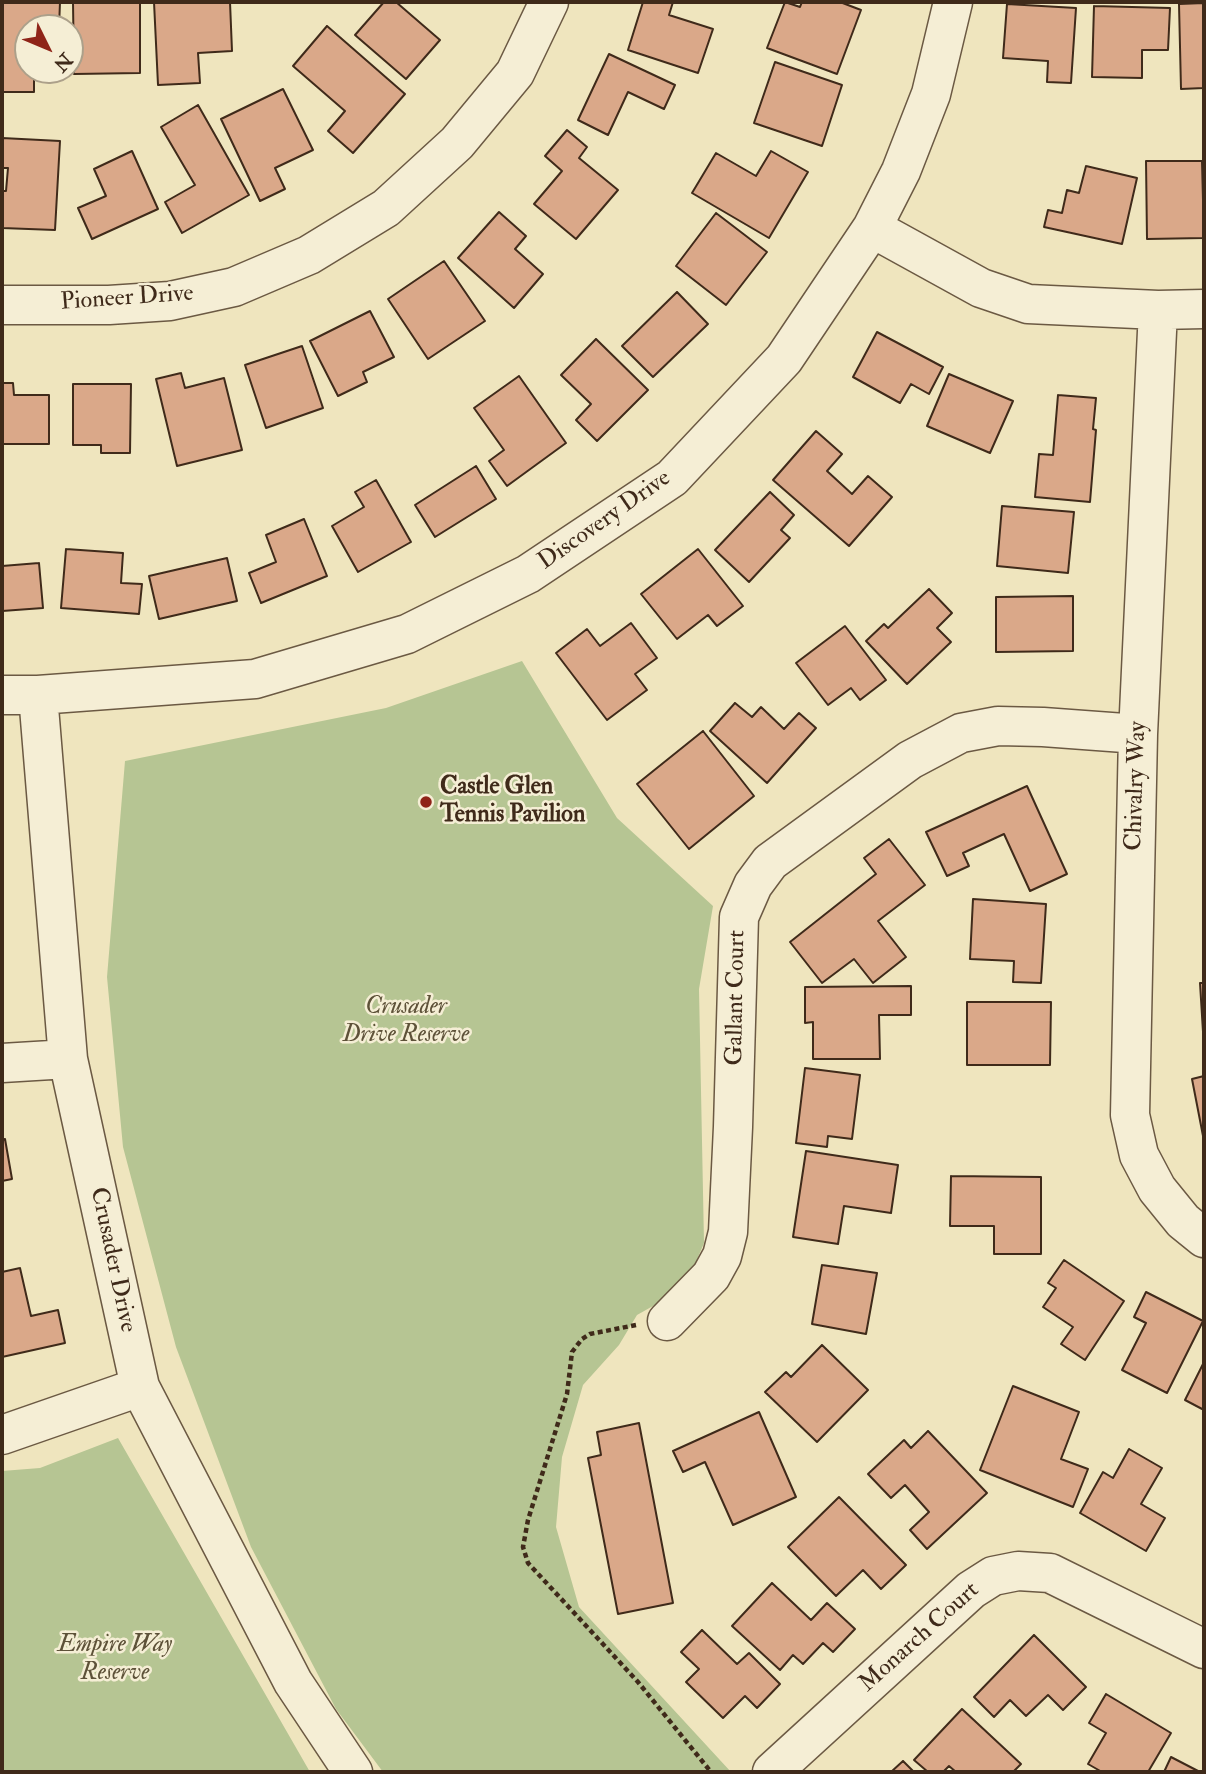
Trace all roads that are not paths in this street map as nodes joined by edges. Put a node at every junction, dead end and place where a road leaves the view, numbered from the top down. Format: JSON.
{"nodes":[{"id":1,"x":550,"y":2,"type":"edge"},
{"id":2,"x":953,"y":2,"type":"edge"},
{"id":3,"x":872,"y":228,"type":"junction"},
{"id":4,"x":2,"y":305,"type":"edge"},
{"id":5,"x":1204,"y":309,"type":"edge"},
{"id":6,"x":1158,"y":310,"type":"junction"},
{"id":7,"x":20,"y":695,"type":"edge"},
{"id":8,"x":1139,"y":734,"type":"junction"},
{"id":9,"x":68,"y":1059,"type":"junction"},
{"id":10,"x":2,"y":1063,"type":"edge"},
{"id":11,"x":1204,"y":1238,"type":"edge"},
{"id":12,"x":668,"y":1320,"type":"road end"},
{"id":13,"x":140,"y":1387,"type":"junction"},
{"id":14,"x":2,"y":1435,"type":"edge"},
{"id":15,"x":1204,"y":1649,"type":"edge"},
{"id":16,"x":352,"y":1772,"type":"edge"},
{"id":17,"x":772,"y":1772,"type":"edge"}],
"edges":[{"from":1,"to":4,"type":"street","name":"Pioneer Drive"},
{"from":2,"to":3,"type":"street","name":"Discovery Drive"},
{"from":3,"to":6,"type":"street"},
{"from":3,"to":7,"type":"street","name":"Discovery Drive"},
{"from":5,"to":6,"type":"street"},
{"from":6,"to":8,"type":"street","name":"Chivalry Way"},
{"from":7,"to":9,"type":"street","name":"Crusader Drive"},
{"from":8,"to":11,"type":"street","name":"Chivalry Way"},
{"from":8,"to":12,"type":"street","name":"Gallant Court"},
{"from":9,"to":10,"type":"street"},
{"from":9,"to":13,"type":"street","name":"Crusader Drive"},
{"from":13,"to":14,"type":"street"},
{"from":13,"to":16,"type":"street","name":"Crusader Drive"},
{"from":15,"to":17,"type":"street","name":"Monarch Court"}]}
